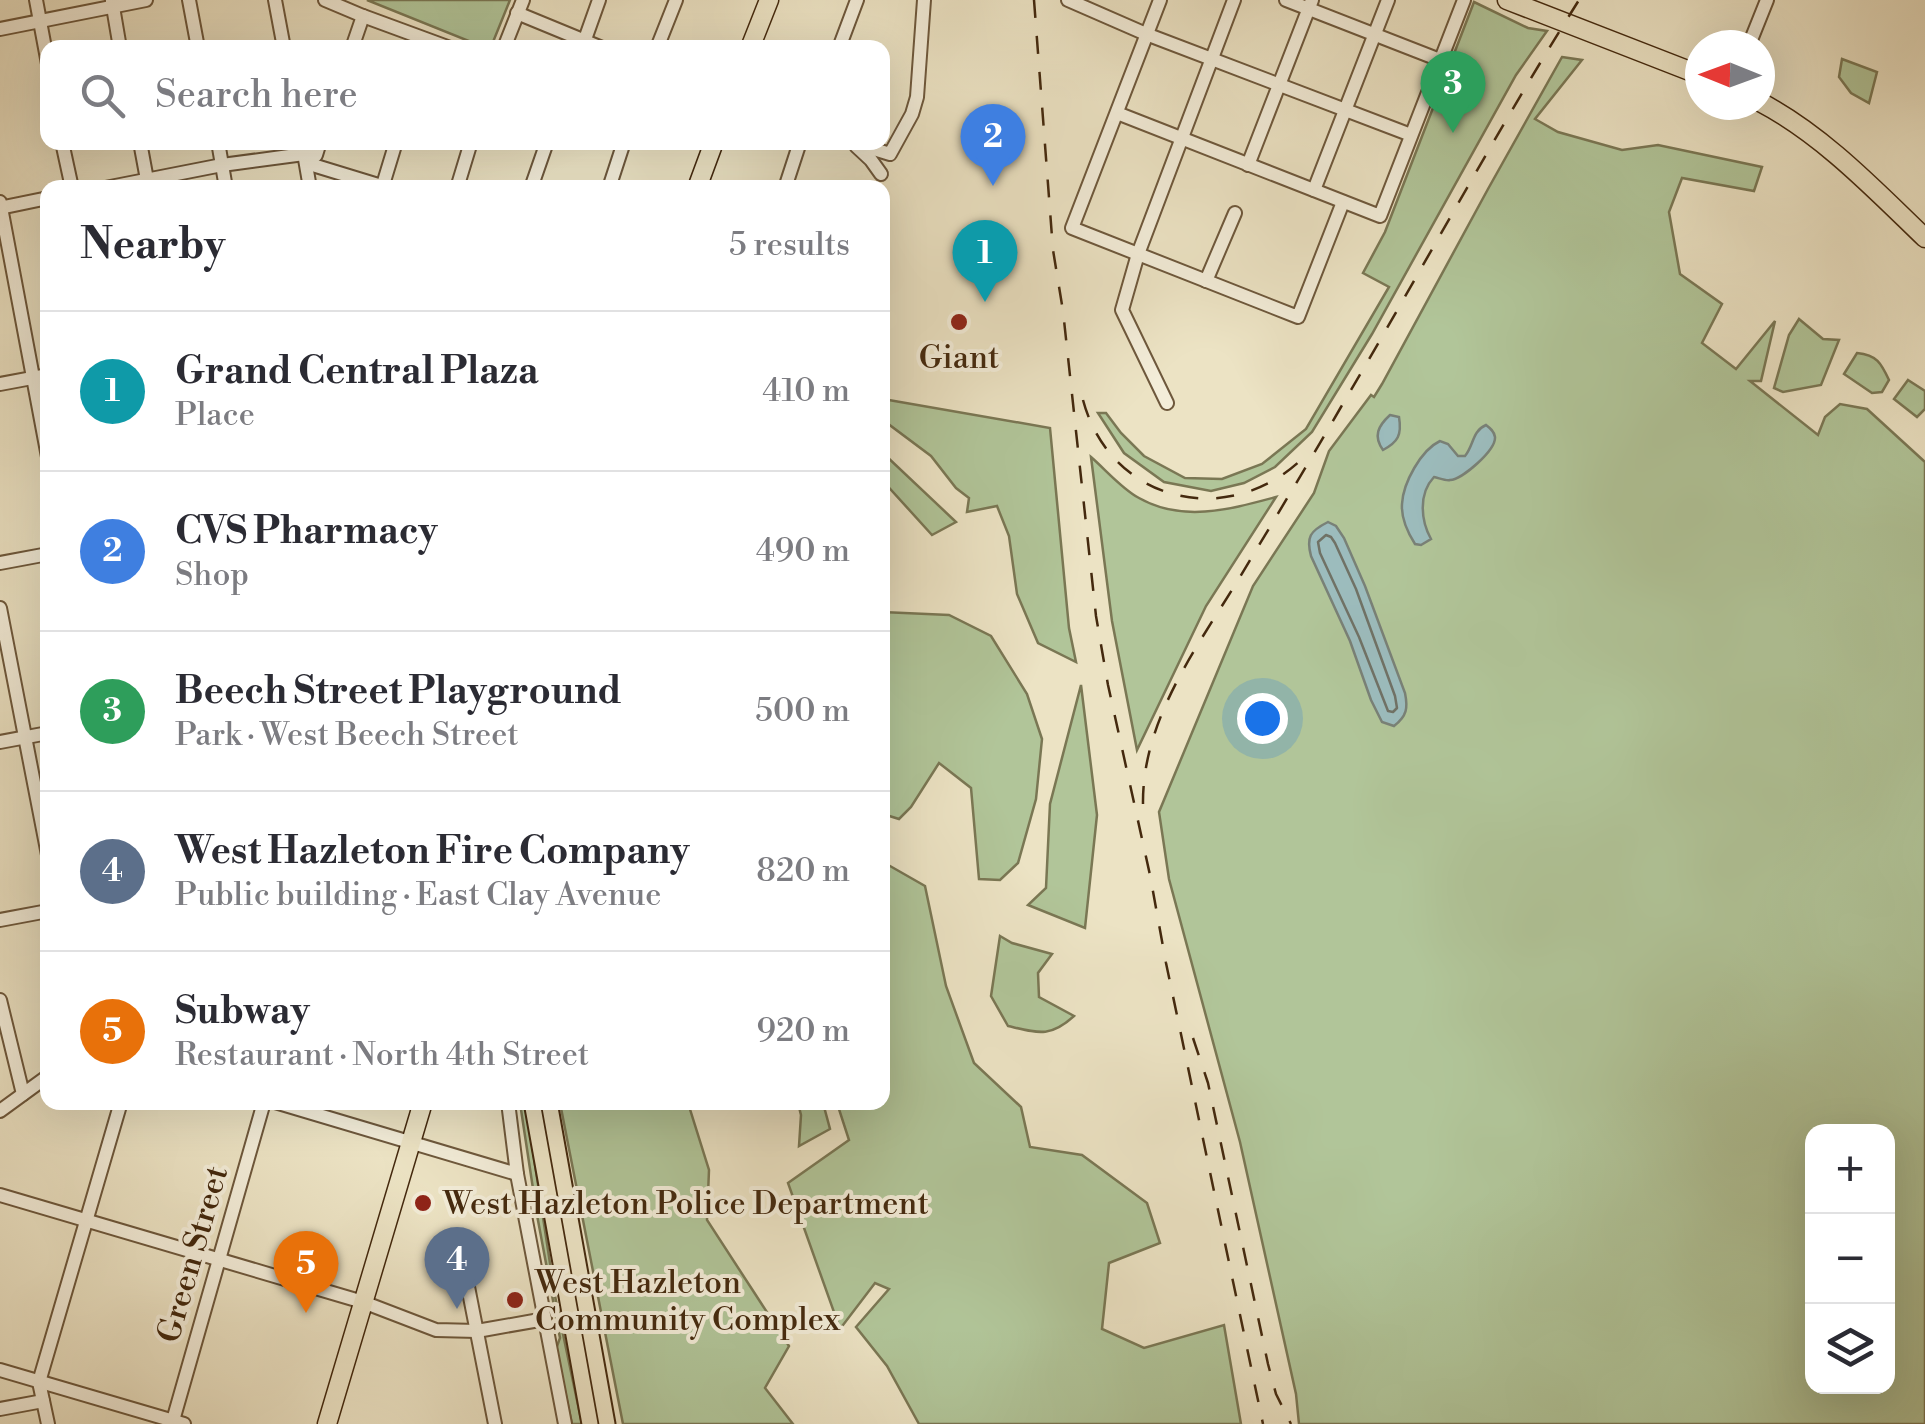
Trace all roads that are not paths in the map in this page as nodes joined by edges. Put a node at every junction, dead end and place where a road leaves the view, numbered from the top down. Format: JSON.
{"nodes":[{"id":1,"x":36,"y":0,"type":"edge"},
{"id":2,"x":146,"y":0,"type":"edge"},
{"id":3,"x":188,"y":0,"type":"edge"},
{"id":4,"x":275,"y":0,"type":"edge"},
{"id":5,"x":325,"y":0,"type":"edge"},
{"id":6,"x":599,"y":0,"type":"edge"},
{"id":7,"x":676,"y":0,"type":"edge"},
{"id":8,"x":769,"y":0,"type":"edge"},
{"id":9,"x":858,"y":0,"type":"edge"},
{"id":10,"x":924,"y":0,"type":"edge"},
{"id":11,"x":1160,"y":0,"type":"edge"},
{"id":12,"x":1234,"y":0,"type":"edge"},
{"id":13,"x":1286,"y":0,"type":"edge"},
{"id":14,"x":1388,"y":0,"type":"edge"},
{"id":15,"x":1464,"y":0,"type":"edge"},
{"id":16,"x":1507,"y":0,"type":"edge"},
{"id":17,"x":1766,"y":0,"type":"edge"},
{"id":18,"x":1077,"y":2,"type":"edge"},
{"id":19,"x":112,"y":3,"type":"edge"},
{"id":20,"x":1310,"y":4,"type":"edge"},
{"id":21,"x":1537,"y":6,"type":"edge"},
{"id":22,"x":520,"y":7,"type":"edge"},
{"id":23,"x":363,"y":16,"type":"junction"},
{"id":24,"x":40,"y":20,"type":"junction"},
{"id":25,"x":0,"y":29,"type":"edge"},
{"id":26,"x":1755,"y":30,"type":"edge"},
{"id":27,"x":1146,"y":34,"type":"junction"},
{"id":28,"x":1374,"y":35,"type":"junction"},
{"id":29,"x":44,"y":40,"type":"edge"},
{"id":30,"x":119,"y":40,"type":"edge"},
{"id":31,"x":196,"y":40,"type":"edge"},
{"id":32,"x":282,"y":40,"type":"edge"},
{"id":33,"x":355,"y":40,"type":"edge"},
{"id":34,"x":419,"y":40,"type":"edge"},
{"id":35,"x":507,"y":40,"type":"edge"},
{"id":36,"x":576,"y":40,"type":"edge"},
{"id":37,"x":584,"y":40,"type":"edge"},
{"id":38,"x":660,"y":40,"type":"edge"},
{"id":39,"x":753,"y":40,"type":"edge"},
{"id":40,"x":842,"y":40,"type":"edge"},
{"id":41,"x":1212,"y":59,"type":"junction"},
{"id":42,"x":1440,"y":60,"type":"junction"},
{"id":43,"x":1685,"y":69,"type":"edge"},
{"id":44,"x":1280,"y":83,"type":"junction"},
{"id":45,"x":1346,"y":109,"type":"junction"},
{"id":46,"x":1775,"y":112,"type":"edge"},
{"id":47,"x":1117,"y":113,"type":"junction"},
{"id":48,"x":1411,"y":134,"type":"junction"},
{"id":49,"x":1180,"y":138,"type":"junction"},
{"id":50,"x":64,"y":150,"type":"edge"},
{"id":51,"x":142,"y":150,"type":"edge"},
{"id":52,"x":219,"y":150,"type":"edge"},
{"id":53,"x":293,"y":150,"type":"edge"},
{"id":54,"x":303,"y":150,"type":"edge"},
{"id":55,"x":304,"y":150,"type":"edge"},
{"id":56,"x":394,"y":150,"type":"edge"},
{"id":57,"x":468,"y":150,"type":"edge"},
{"id":58,"x":540,"y":150,"type":"edge"},
{"id":59,"x":621,"y":150,"type":"edge"},
{"id":60,"x":711,"y":150,"type":"edge"},
{"id":61,"x":797,"y":150,"type":"edge"},
{"id":62,"x":859,"y":150,"type":"edge"},
{"id":63,"x":877,"y":150,"type":"edge"},
{"id":64,"x":1248,"y":164,"type":"junction"},
{"id":65,"x":222,"y":165,"type":"junction"},
{"id":66,"x":881,"y":174,"type":"dead end"},
{"id":67,"x":70,"y":180,"type":"edge"},
{"id":68,"x":147,"y":180,"type":"edge"},
{"id":69,"x":164,"y":180,"type":"edge"},
{"id":70,"x":225,"y":180,"type":"edge"},
{"id":71,"x":309,"y":180,"type":"edge"},
{"id":72,"x":361,"y":180,"type":"edge"},
{"id":73,"x":386,"y":180,"type":"edge"},
{"id":74,"x":459,"y":180,"type":"edge"},
{"id":75,"x":533,"y":180,"type":"edge"},
{"id":76,"x":612,"y":180,"type":"edge"},
{"id":77,"x":700,"y":180,"type":"edge"},
{"id":78,"x":788,"y":180,"type":"edge"},
{"id":79,"x":1314,"y":190,"type":"junction"},
{"id":80,"x":40,"y":199,"type":"edge"},
{"id":81,"x":1343,"y":202,"type":"junction"},
{"id":82,"x":0,"y":206,"type":"edge"},
{"id":83,"x":1235,"y":213,"type":"dead end"},
{"id":84,"x":1925,"y":238,"type":"edge"},
{"id":85,"x":1138,"y":254,"type":"junction"},
{"id":86,"x":1206,"y":281,"type":"junction"},
{"id":87,"x":40,"y":376,"type":"edge"},
{"id":88,"x":32,"y":378,"type":"junction"},
{"id":89,"x":0,"y":384,"type":"edge"},
{"id":90,"x":1166,"y":403,"type":"dead end"},
{"id":91,"x":40,"y":418,"type":"edge"},
{"id":92,"x":40,"y":556,"type":"edge"},
{"id":93,"x":0,"y":563,"type":"edge"},
{"id":94,"x":0,"y":608,"type":"edge"},
{"id":95,"x":40,"y":735,"type":"edge"},
{"id":96,"x":25,"y":738,"type":"junction"},
{"id":97,"x":0,"y":742,"type":"edge"},
{"id":98,"x":40,"y":814,"type":"edge"},
{"id":99,"x":40,"y":912,"type":"edge"},
{"id":100,"x":0,"y":920,"type":"edge"},
{"id":101,"x":0,"y":1000,"type":"edge"},
{"id":102,"x":40,"y":1082,"type":"edge"},
{"id":103,"x":23,"y":1094,"type":"junction"},
{"id":104,"x":119,"y":1110,"type":"edge"},
{"id":105,"x":262,"y":1110,"type":"edge"},
{"id":106,"x":302,"y":1110,"type":"edge"},
{"id":107,"x":422,"y":1110,"type":"edge"},
{"id":108,"x":509,"y":1110,"type":"edge"},
{"id":109,"x":533,"y":1110,"type":"edge"},
{"id":110,"x":550,"y":1110,"type":"edge"},
{"id":111,"x":0,"y":1111,"type":"edge"},
{"id":112,"x":412,"y":1143,"type":"junction"},
{"id":113,"x":517,"y":1174,"type":"junction"},
{"id":114,"x":0,"y":1196,"type":"edge"},
{"id":115,"x":86,"y":1221,"type":"junction"},
{"id":116,"x":460,"y":1246,"type":"dead end"},
{"id":117,"x":218,"y":1260,"type":"junction"},
{"id":118,"x":363,"y":1302,"type":"junction"},
{"id":119,"x":544,"y":1320,"type":"junction"},
{"id":120,"x":477,"y":1332,"type":"junction"},
{"id":121,"x":0,"y":1370,"type":"edge"},
{"id":122,"x":39,"y":1382,"type":"junction"},
{"id":123,"x":43,"y":1401,"type":"junction"},
{"id":124,"x":0,"y":1409,"type":"edge"},
{"id":125,"x":176,"y":1423,"type":"edge"},
{"id":126,"x":48,"y":1424,"type":"edge"},
{"id":127,"x":327,"y":1424,"type":"edge"},
{"id":128,"x":495,"y":1424,"type":"edge"},
{"id":129,"x":565,"y":1424,"type":"edge"},
{"id":130,"x":590,"y":1424,"type":"edge"},
{"id":131,"x":607,"y":1424,"type":"edge"}],
"edges":[{"from":1,"to":24,"type":"street"},
{"from":2,"to":19,"type":"street"},
{"from":3,"to":31,"type":"street"},
{"from":4,"to":32,"type":"street"},
{"from":5,"to":23,"type":"street"},
{"from":6,"to":37,"type":"street"},
{"from":7,"to":38,"type":"street"},
{"from":8,"to":39,"type":"highway"},
{"from":9,"to":40,"type":"street"},
{"from":10,"to":63,"type":"street"},
{"from":11,"to":27,"type":"street"},
{"from":12,"to":41,"type":"street"},
{"from":13,"to":20,"type":"street"},
{"from":14,"to":28,"type":"street"},
{"from":15,"to":42,"type":"street"},
{"from":16,"to":21,"type":"highway"},
{"from":17,"to":26,"type":"street"},
{"from":18,"to":27,"type":"street"},
{"from":19,"to":24,"type":"street"},
{"from":19,"to":30,"type":"street"},
{"from":20,"to":28,"type":"street"},
{"from":20,"to":44,"type":"street"},
{"from":21,"to":43,"type":"highway"},
{"from":22,"to":35,"type":"street"},
{"from":22,"to":36,"type":"street"},
{"from":23,"to":33,"type":"street"},
{"from":23,"to":34,"type":"street"},
{"from":24,"to":25,"type":"street"},
{"from":24,"to":29,"type":"street"},
{"from":27,"to":41,"type":"street"},
{"from":27,"to":47,"type":"street"},
{"from":28,"to":42,"type":"street"},
{"from":28,"to":45,"type":"street"},
{"from":41,"to":44,"type":"street"},
{"from":41,"to":49,"type":"street"},
{"from":42,"to":48,"type":"street"},
{"from":44,"to":45,"type":"street"},
{"from":44,"to":64,"type":"street"},
{"from":45,"to":48,"type":"street"},
{"from":45,"to":79,"type":"street"},
{"from":46,"to":84,"type":"highway"},
{"from":47,"to":49,"type":"street"},
{"from":47,"to":85,"type":"street"},
{"from":48,"to":81,"type":"street"},
{"from":49,"to":64,"type":"street"},
{"from":49,"to":85,"type":"street"},
{"from":50,"to":67,"type":"street"},
{"from":51,"to":68,"type":"street"},
{"from":52,"to":65,"type":"street"},
{"from":53,"to":65,"type":"street"},
{"from":54,"to":71,"type":"street"},
{"from":55,"to":72,"type":"street"},
{"from":56,"to":73,"type":"street"},
{"from":57,"to":74,"type":"street"},
{"from":58,"to":75,"type":"street"},
{"from":59,"to":76,"type":"street"},
{"from":60,"to":77,"type":"highway"},
{"from":61,"to":78,"type":"street"},
{"from":62,"to":66,"type":"street"},
{"from":64,"to":79,"type":"street"},
{"from":65,"to":69,"type":"street"},
{"from":65,"to":70,"type":"street"},
{"from":79,"to":81,"type":"street"},
{"from":80,"to":82,"type":"street"},
{"from":81,"to":86,"type":"street"},
{"from":82,"to":88,"type":"street"},
{"from":83,"to":86,"type":"street"},
{"from":85,"to":86,"type":"street"},
{"from":85,"to":90,"type":"street"},
{"from":87,"to":88,"type":"street"},
{"from":88,"to":89,"type":"street"},
{"from":88,"to":91,"type":"street"},
{"from":92,"to":93,"type":"street"},
{"from":94,"to":96,"type":"street"},
{"from":95,"to":96,"type":"street"},
{"from":96,"to":97,"type":"street"},
{"from":96,"to":98,"type":"street"},
{"from":99,"to":100,"type":"street"},
{"from":101,"to":103,"type":"street"},
{"from":102,"to":103,"type":"street"},
{"from":103,"to":111,"type":"street"},
{"from":104,"to":115,"type":"street"},
{"from":105,"to":117,"type":"street","name":"Green Street"},
{"from":106,"to":112,"type":"street"},
{"from":107,"to":112,"type":"highway"},
{"from":108,"to":113,"type":"street"},
{"from":109,"to":130,"type":"main road"},
{"from":110,"to":131,"type":"main road"},
{"from":112,"to":113,"type":"street"},
{"from":112,"to":118,"type":"highway"},
{"from":113,"to":119,"type":"street"},
{"from":114,"to":115,"type":"street"},
{"from":115,"to":117,"type":"street"},
{"from":115,"to":122,"type":"street"},
{"from":116,"to":120,"type":"street"},
{"from":117,"to":118,"type":"street"},
{"from":117,"to":125,"type":"street","name":"Green Street"},
{"from":118,"to":120,"type":"street"},
{"from":118,"to":127,"type":"highway"},
{"from":119,"to":120,"type":"street"},
{"from":119,"to":129,"type":"street"},
{"from":120,"to":128,"type":"street"},
{"from":121,"to":122,"type":"street"},
{"from":122,"to":123,"type":"street"},
{"from":122,"to":125,"type":"street"},
{"from":123,"to":124,"type":"street"},
{"from":123,"to":126,"type":"street"}]}
